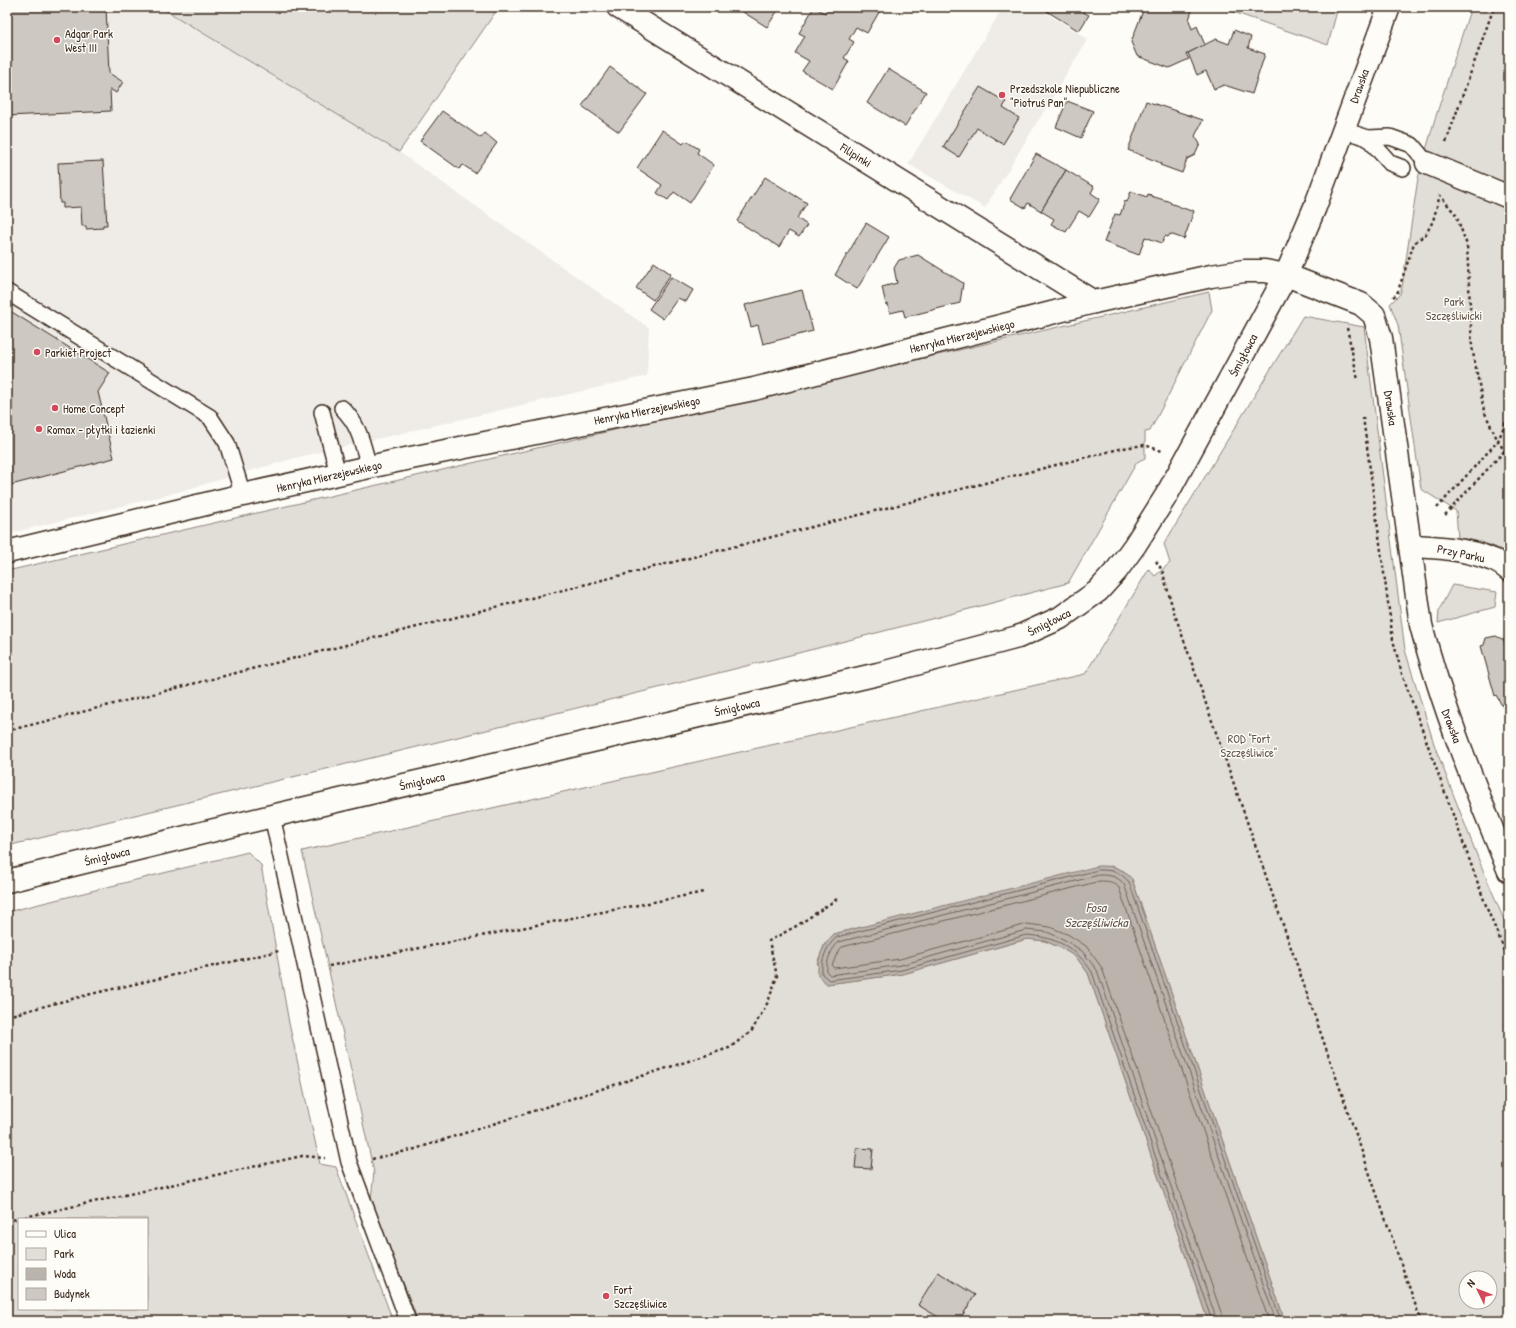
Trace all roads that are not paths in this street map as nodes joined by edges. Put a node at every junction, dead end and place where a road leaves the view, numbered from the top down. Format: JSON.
{"nodes":[{"id":1,"x":618,"y":7,"type":"edge"},
{"id":2,"x":1388,"y":7,"type":"edge"},
{"id":3,"x":1343,"y":130,"type":"junction"},
{"id":4,"x":1368,"y":138,"type":"junction"},
{"id":5,"x":1427,"y":164,"type":"joint"},
{"id":6,"x":1396,"y":165,"type":"dead end"},
{"id":7,"x":1509,"y":197,"type":"edge"},
{"id":8,"x":1286,"y":275,"type":"junction"},
{"id":9,"x":7,"y":292,"type":"edge"},
{"id":10,"x":1094,"y":302,"type":"junction"},
{"id":11,"x":342,"y":408,"type":"dead end"},
{"id":12,"x":322,"y":412,"type":"dead end"},
{"id":13,"x":375,"y":466,"type":"junction"},
{"id":14,"x":338,"y":474,"type":"junction"},
{"id":15,"x":243,"y":495,"type":"junction"},
{"id":16,"x":1410,"y":546,"type":"junction"},
{"id":17,"x":7,"y":552,"type":"edge"},
{"id":18,"x":1509,"y":570,"type":"edge"},
{"id":19,"x":272,"y":816,"type":"junction"},
{"id":20,"x":1509,"y":871,"type":"edge"},
{"id":21,"x":7,"y":881,"type":"edge"},
{"id":22,"x":408,"y":1321,"type":"edge"}],
"edges":[{"from":1,"to":10,"type":"street","name":"Filipinki"},
{"from":2,"to":3,"type":"street","name":"Drawska"},
{"from":3,"to":4,"type":"lane"},
{"from":3,"to":8,"type":"street","name":"Drawska"},
{"from":4,"to":5,"type":"lane"},
{"from":4,"to":6,"type":"lane"},
{"from":5,"to":7,"type":"street"},
{"from":8,"to":10,"type":"street","name":"Henryka Mierzejewskiego"},
{"from":8,"to":16,"type":"street","name":"Drawska"},
{"from":8,"to":19,"type":"street","name":"Śmigłowca"},
{"from":9,"to":15,"type":"lane"},
{"from":10,"to":13,"type":"street","name":"Henryka Mierzejewskiego"},
{"from":11,"to":13,"type":"lane"},
{"from":12,"to":14,"type":"lane"},
{"from":13,"to":14,"type":"street","name":"Henryka Mierzejewskiego"},
{"from":14,"to":15,"type":"street","name":"Henryka Mierzejewskiego"},
{"from":15,"to":17,"type":"street","name":"Henryka Mierzejewskiego"},
{"from":16,"to":18,"type":"street","name":"Przy Parku"},
{"from":16,"to":20,"type":"street","name":"Drawska"},
{"from":19,"to":21,"type":"street","name":"Śmigłowca"},
{"from":19,"to":22,"type":"lane"}]}
